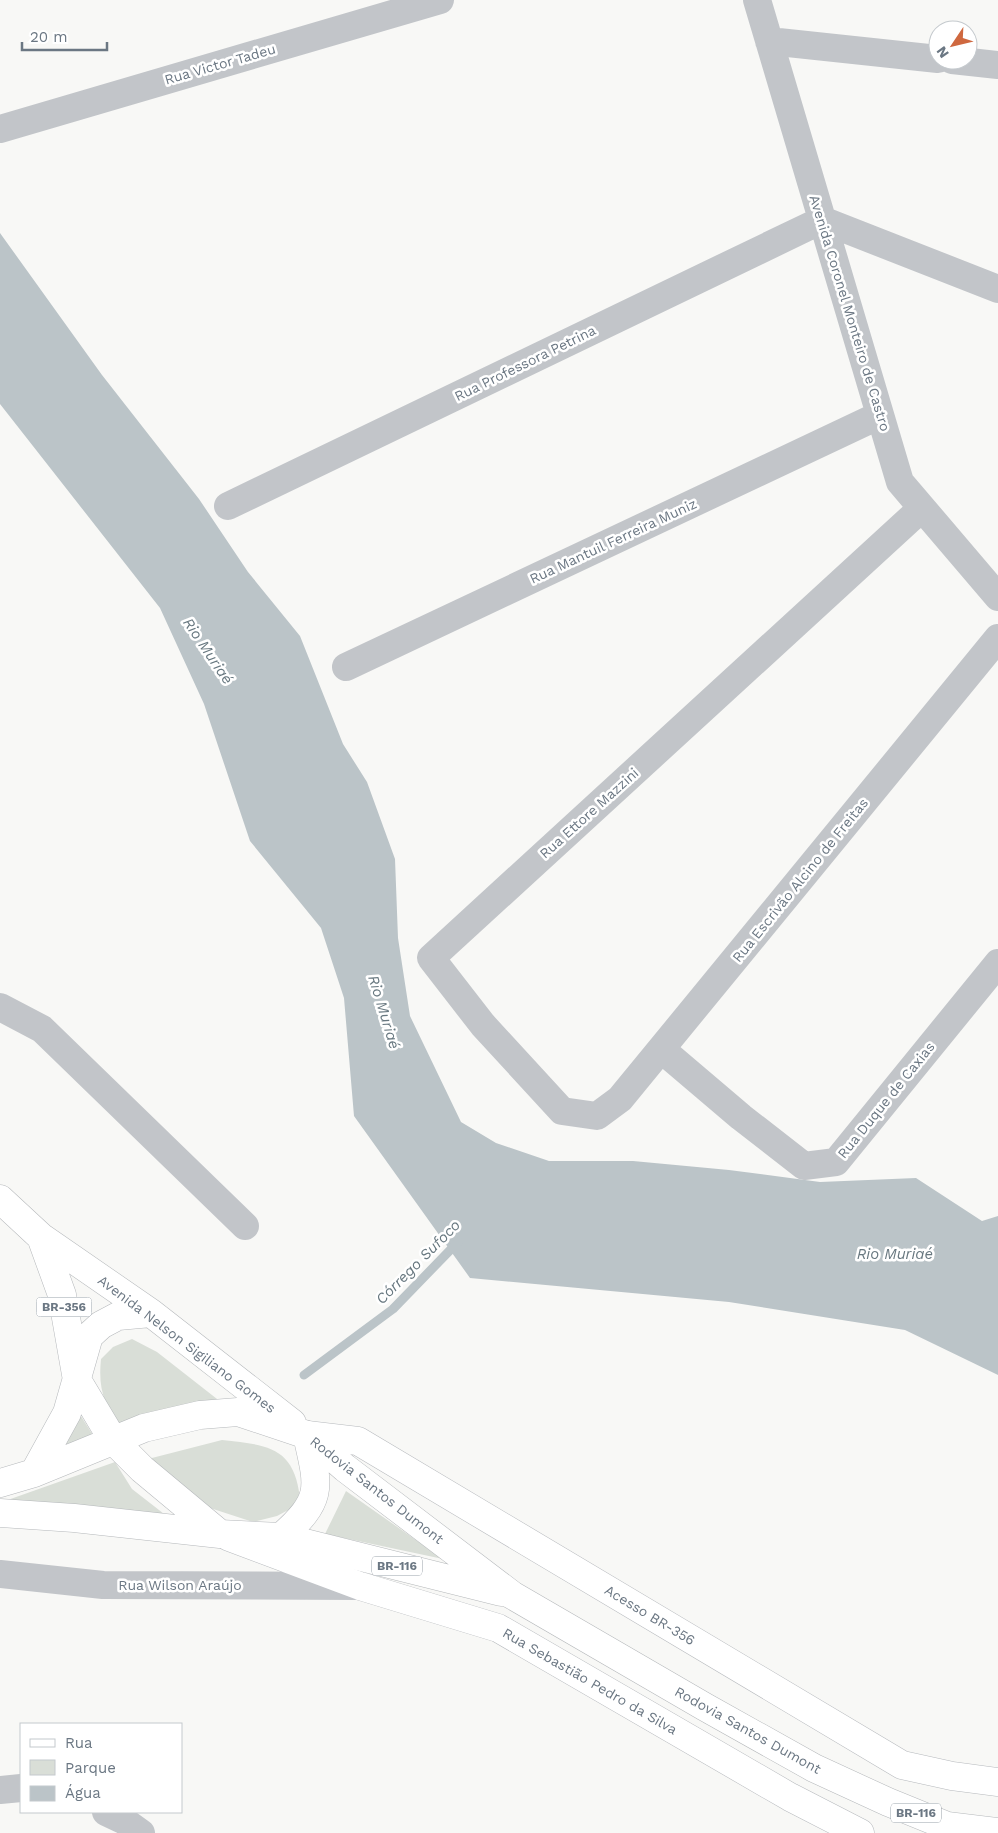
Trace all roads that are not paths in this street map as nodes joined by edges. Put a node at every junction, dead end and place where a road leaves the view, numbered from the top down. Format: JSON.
{"nodes":[{"id":1,"x":440,"y":0,"type":"edge"},
{"id":2,"x":757,"y":0,"type":"edge"},
{"id":3,"x":769,"y":41,"type":"junction"},
{"id":4,"x":928,"y":57,"type":"edge"},
{"id":5,"x":978,"y":63,"type":"edge"},
{"id":6,"x":998,"y":65,"type":"edge"},
{"id":7,"x":0,"y":129,"type":"edge"},
{"id":8,"x":822,"y":220,"type":"junction"},
{"id":9,"x":998,"y":289,"type":"edge"},
{"id":10,"x":880,"y":415,"type":"junction"},
{"id":11,"x":228,"y":506,"type":"dead end"},
{"id":12,"x":922,"y":508,"type":"junction"},
{"id":13,"x":998,"y":597,"type":"edge"},
{"id":14,"x":998,"y":638,"type":"edge"},
{"id":15,"x":346,"y":667,"type":"dead end"},
{"id":16,"x":998,"y":963,"type":"edge"},
{"id":17,"x":0,"y":1007,"type":"edge"},
{"id":18,"x":662,"y":1049,"type":"junction"},
{"id":19,"x":597,"y":1116,"type":"joint"},
{"id":20,"x":0,"y":1199,"type":"edge"},
{"id":21,"x":245,"y":1226,"type":"dead end"},
{"id":22,"x":41,"y":1237,"type":"junction"},
{"id":23,"x":151,"y":1313,"type":"junction"},
{"id":24,"x":76,"y":1380,"type":"junction"},
{"id":25,"x":307,"y":1435,"type":"junction"},
{"id":26,"x":113,"y":1440,"type":"junction"},
{"id":27,"x":34,"y":1473,"type":"junction"},
{"id":28,"x":0,"y":1483,"type":"edge"},
{"id":29,"x":0,"y":1513,"type":"edge"},
{"id":30,"x":220,"y":1534,"type":"junction"},
{"id":31,"x":281,"y":1537,"type":"junction"},
{"id":32,"x":0,"y":1574,"type":"edge"},
{"id":33,"x":360,"y":1586,"type":"junction"},
{"id":34,"x":512,"y":1595,"type":"junction"},
{"id":35,"x":998,"y":1782,"type":"edge"},
{"id":36,"x":20,"y":1788,"type":"edge"},
{"id":37,"x":0,"y":1790,"type":"edge"},
{"id":38,"x":108,"y":1813,"type":"edge"},
{"id":39,"x":998,"y":1832,"type":"edge"},
{"id":40,"x":141,"y":1833,"type":"edge"},
{"id":41,"x":860,"y":1833,"type":"edge"}],
"edges":[{"from":1,"to":7,"type":"street","name":"Rua Victor Tadeu"},
{"from":2,"to":3,"type":"street","name":"Avenida Coronel Monteiro de Castro"},
{"from":3,"to":4,"type":"street"},
{"from":3,"to":8,"type":"street","name":"Avenida Coronel Monteiro de Castro"},
{"from":5,"to":6,"type":"street"},
{"from":8,"to":9,"type":"street"},
{"from":8,"to":10,"type":"street","name":"Avenida Coronel Monteiro de Castro"},
{"from":8,"to":11,"type":"street","name":"Rua Professora Petrina"},
{"from":10,"to":12,"type":"street","name":"Avenida Coronel Monteiro de Castro"},
{"from":10,"to":15,"type":"street","name":"Rua Mantuil Ferreira Muniz"},
{"from":12,"to":13,"type":"street","name":"Avenida Coronel Monteiro de Castro"},
{"from":12,"to":19,"type":"street","name":"Rua Ettore Mazzini"},
{"from":14,"to":18,"type":"street","name":"Rua Escrivão Alcino de Freitas"},
{"from":16,"to":18,"type":"street","name":"Rua Duque de Caxias"},
{"from":17,"to":21,"type":"street"},
{"from":18,"to":19,"type":"street","name":"Rua Escrivão Alcino de Freitas"},
{"from":20,"to":22,"type":"main road","name":"Avenida Nelson Sigiliano Gomes","number":"BR-356"},
{"from":22,"to":23,"type":"main road","name":"Avenida Nelson Sigiliano Gomes","number":"BR-356"},
{"from":22,"to":24,"type":"main road","name":"Avenida Nelson Sigiliano Gomes","number":"BR-356"},
{"from":23,"to":24,"type":"main road"},
{"from":23,"to":25,"type":"main road","name":"Avenida Nelson Sigiliano Gomes"},
{"from":24,"to":26,"type":"main road","name":"Avenida Nelson Sigiliano Gomes","number":"BR-356"},
{"from":24,"to":27,"type":"main road"},
{"from":25,"to":26,"type":"main road","name":"Rodovia Santos Dumont","number":"BR-116"},
{"from":25,"to":31,"type":"main road"},
{"from":25,"to":34,"type":"main road","name":"Rodovia Santos Dumont","number":"BR-116"},
{"from":25,"to":35,"type":"main road","name":"Acesso BR-356"},
{"from":26,"to":27,"type":"main road","name":"Rodovia Santos Dumont","number":"BR-116"},
{"from":26,"to":30,"type":"main road","number":"BR-356"},
{"from":27,"to":28,"type":"main road","name":"Rodovia Santos Dumont","number":"BR-116"},
{"from":29,"to":30,"type":"main road","name":"Rodovia Santos Dumont","number":"BR-116"},
{"from":30,"to":31,"type":"main road","name":"Rodovia Santos Dumont","number":"BR-116"},
{"from":30,"to":33,"type":"main road","name":"Rua Sebastião Pedro da Silva"},
{"from":31,"to":34,"type":"main road","name":"Rodovia Santos Dumont","number":"BR-116"},
{"from":32,"to":33,"type":"street","name":"Rua Wilson Araújo"},
{"from":33,"to":41,"type":"main road","name":"Rua Sebastião Pedro da Silva"},
{"from":34,"to":39,"type":"main road","name":"Rodovia Santos Dumont","number":"BR-116"},
{"from":36,"to":37,"type":"street"},
{"from":38,"to":40,"type":"street"}]}
